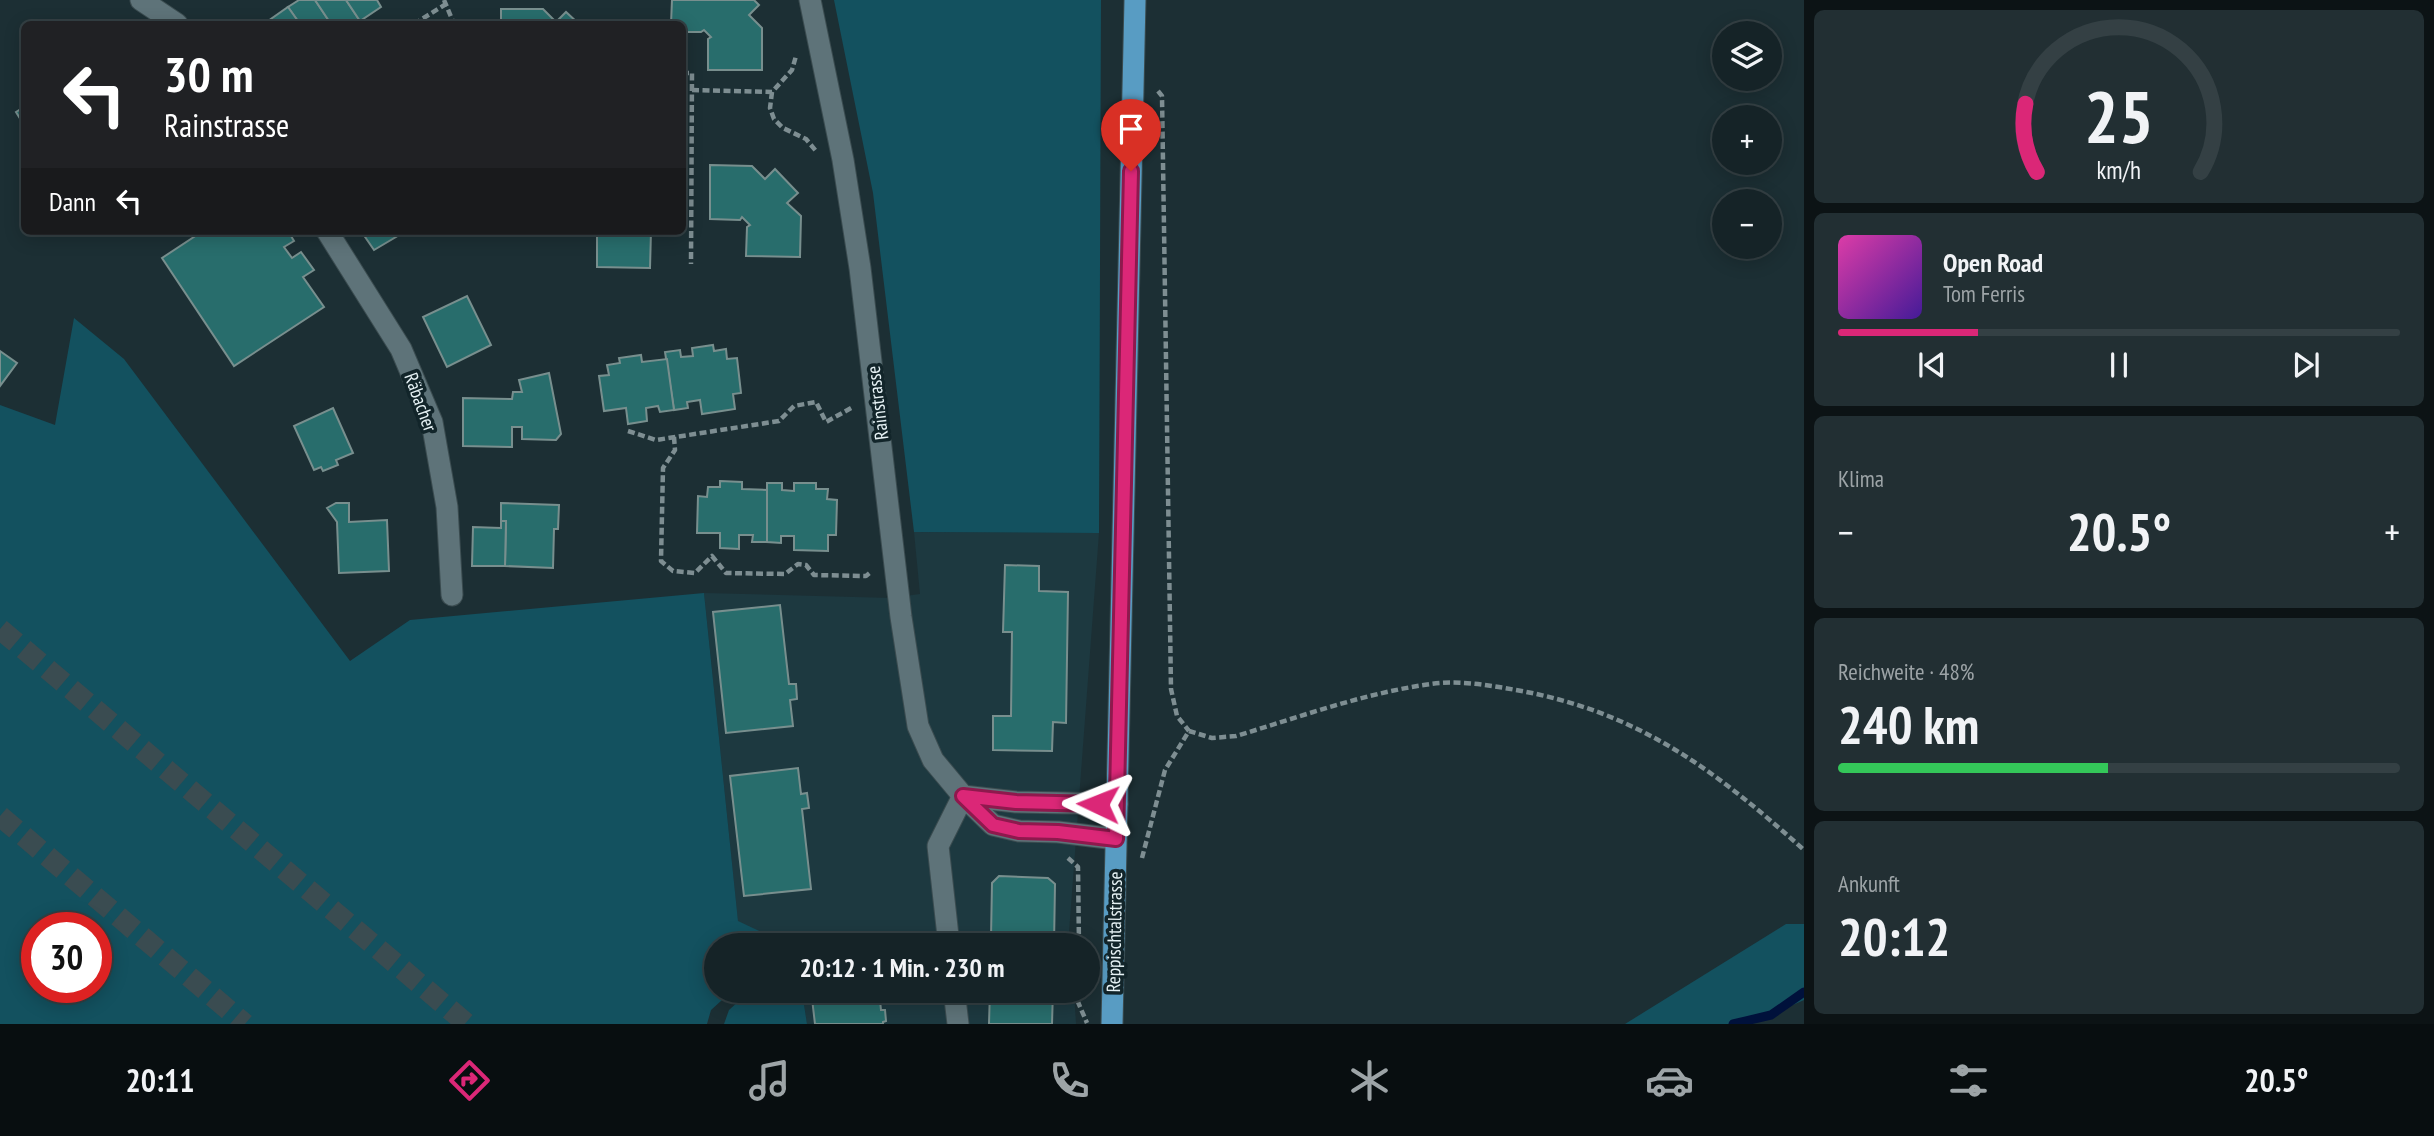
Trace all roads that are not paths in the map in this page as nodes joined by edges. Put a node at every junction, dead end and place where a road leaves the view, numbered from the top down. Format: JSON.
{"nodes":[{"id":1,"x":141,"y":0,"type":"edge"},
{"id":2,"x":810,"y":0,"type":"edge"},
{"id":3,"x":1135,"y":0,"type":"edge"},
{"id":4,"x":172,"y":21,"type":"edge"},
{"id":5,"x":330,"y":235,"type":"edge"},
{"id":6,"x":452,"y":596,"type":"dead end"},
{"id":7,"x":963,"y":796,"type":"junction"},
{"id":8,"x":1117,"y":804,"type":"junction"},
{"id":9,"x":1116,"y":839,"type":"junction"},
{"id":10,"x":948,"y":933,"type":"edge"},
{"id":11,"x":956,"y":1003,"type":"edge"},
{"id":12,"x":958,"y":1024,"type":"edge"},
{"id":13,"x":1112,"y":1024,"type":"edge"}],
"edges":[{"from":1,"to":4,"type":"street"},
{"from":2,"to":7,"type":"street","name":"Rainstrasse"},
{"from":3,"to":8,"type":"main road","name":"Reppischtalstrasse"},
{"from":5,"to":6,"type":"street","name":"Räbacher"},
{"from":7,"to":8,"type":"street"},
{"from":7,"to":9,"type":"street","name":"Rainstrasse"},
{"from":7,"to":10,"type":"street"},
{"from":8,"to":9,"type":"main road","name":"Reppischtalstrasse"},
{"from":9,"to":13,"type":"main road","name":"Reppischtalstrasse"},
{"from":11,"to":12,"type":"street"}]}
